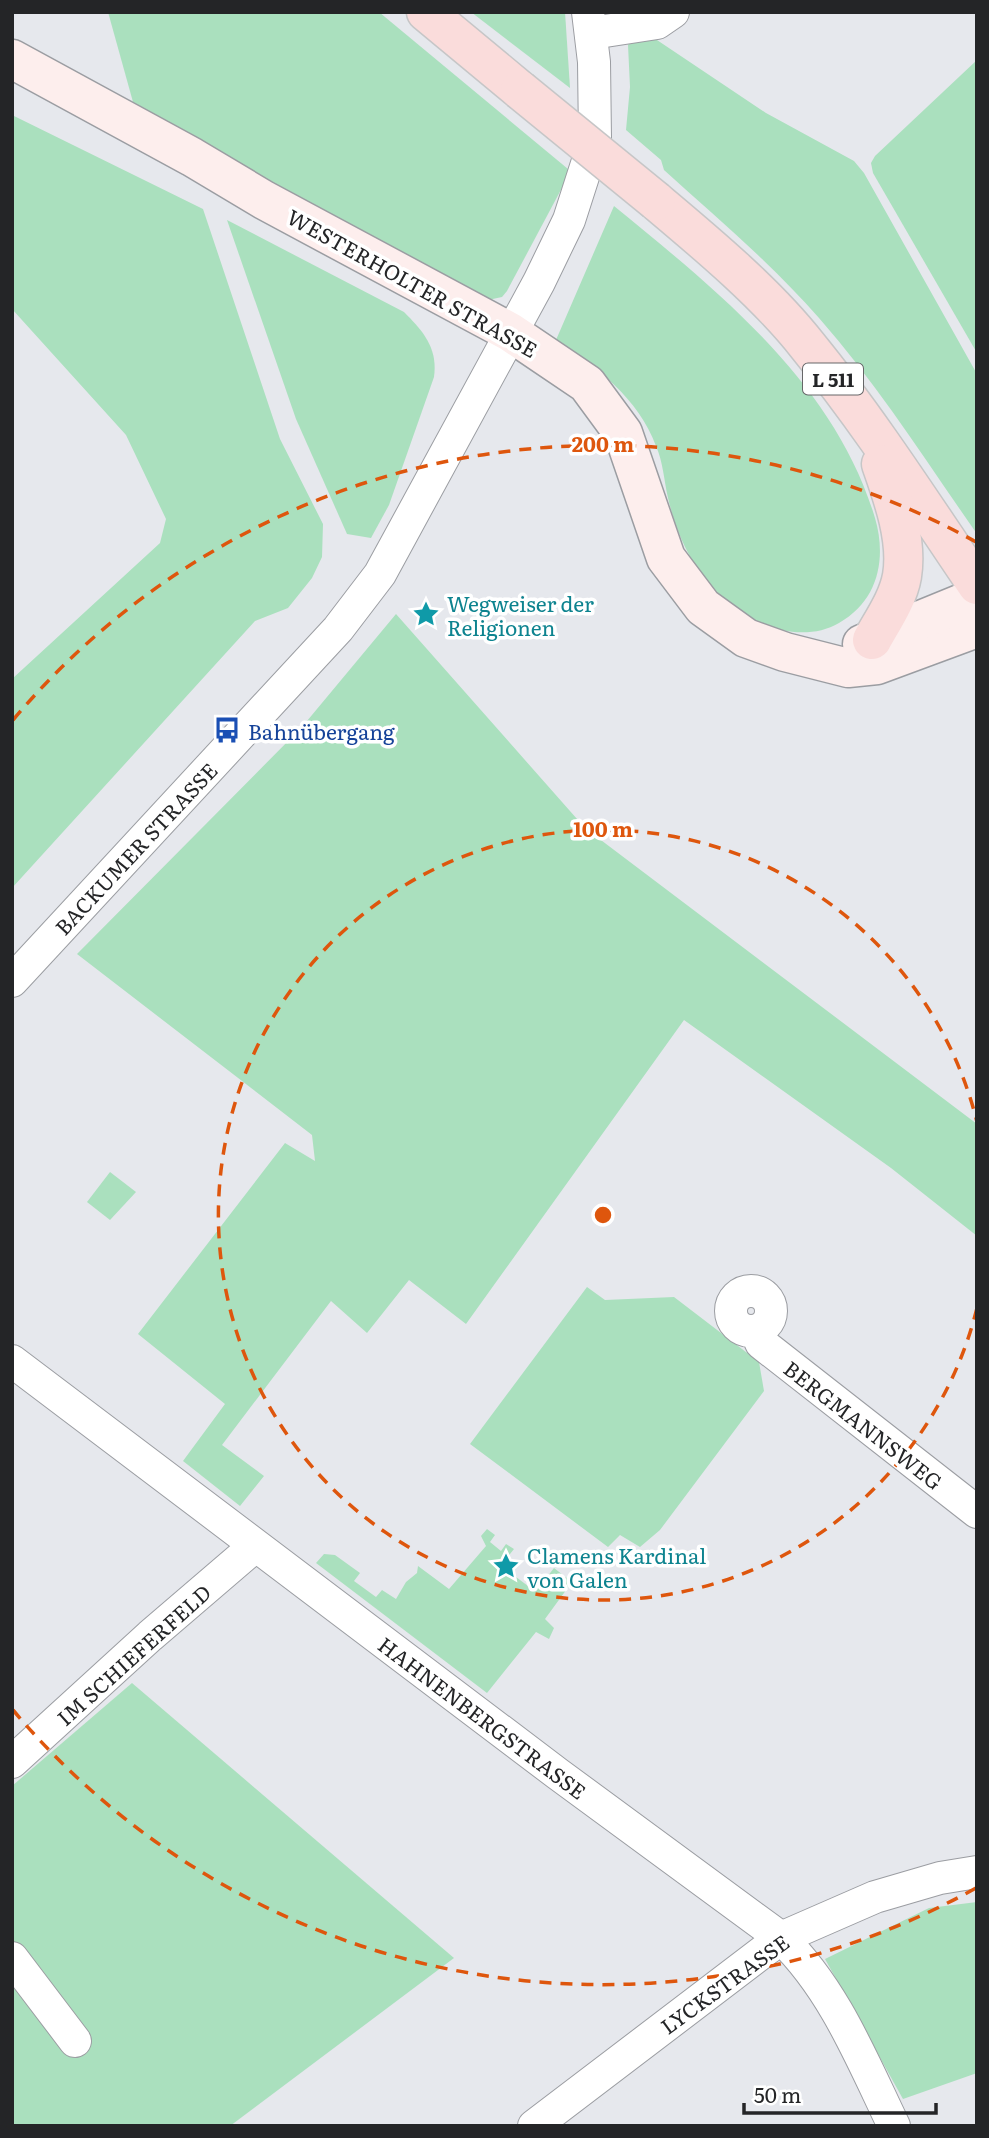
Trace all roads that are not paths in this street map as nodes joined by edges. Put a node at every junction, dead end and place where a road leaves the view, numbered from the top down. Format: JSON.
{"nodes":[{"id":1,"x":426,"y":12,"type":"edge"},
{"id":2,"x":673,"y":12,"type":"edge"},
{"id":3,"x":590,"y":22,"type":"edge"},
{"id":4,"x":12,"y":59,"type":"edge"},
{"id":5,"x":510,"y":332,"type":"junction"},
{"id":6,"x":866,"y":423,"type":"junction"},
{"id":7,"x":977,"y":585,"type":"edge"},
{"id":8,"x":977,"y":597,"type":"edge"},
{"id":9,"x":977,"y":628,"type":"edge"},
{"id":10,"x":872,"y":640,"type":"junction"},
{"id":11,"x":818,"y":662,"type":"junction"},
{"id":12,"x":12,"y":981,"type":"edge"},
{"id":13,"x":757,"y":1331,"type":"dead end"},
{"id":14,"x":12,"y":1360,"type":"edge"},
{"id":15,"x":977,"y":1512,"type":"edge"},
{"id":16,"x":255,"y":1546,"type":"junction"},
{"id":17,"x":12,"y":1762,"type":"edge"},
{"id":18,"x":977,"y":1872,"type":"edge"},
{"id":19,"x":781,"y":1938,"type":"junction"},
{"id":20,"x":12,"y":1958,"type":"edge"},
{"id":21,"x":75,"y":2041,"type":"dead end"},
{"id":22,"x":534,"y":2126,"type":"edge"},
{"id":23,"x":894,"y":2126,"type":"edge"}],
"edges":[{"from":1,"to":6,"type":"main road","number":"L 511","bridge":true},
{"from":2,"to":3,"type":"street"},
{"from":3,"to":5,"type":"street","name":"BACKUMER STRASSE"},
{"from":4,"to":5,"type":"street","name":"WESTERHOLTER STRASSE"},
{"from":5,"to":11,"type":"street","name":"WESTERHOLTER STRASSE"},
{"from":5,"to":12,"type":"street","name":"BACKUMER STRASSE"},
{"from":6,"to":7,"type":"main road","number":"L 511"},
{"from":6,"to":10,"type":"main road"},
{"from":8,"to":10,"type":"street"},
{"from":9,"to":11,"type":"street","name":"WESTERHOLTER STRASSE"},
{"from":10,"to":11,"type":"street"},
{"from":13,"to":15,"type":"street","name":"BERGMANNSWEG"},
{"from":14,"to":16,"type":"street","name":"HAHNENBERGSTRASSE"},
{"from":16,"to":17,"type":"street","name":"IM SCHIEFERFELD"},
{"from":16,"to":19,"type":"street","name":"HAHNENBERGSTRASSE"},
{"from":18,"to":19,"type":"street","name":"LYCKSTRASSE"},
{"from":19,"to":22,"type":"street","name":"LYCKSTRASSE"},
{"from":19,"to":23,"type":"street","name":"HAHNENBERGSTRASSE"},
{"from":20,"to":21,"type":"street"}]}
